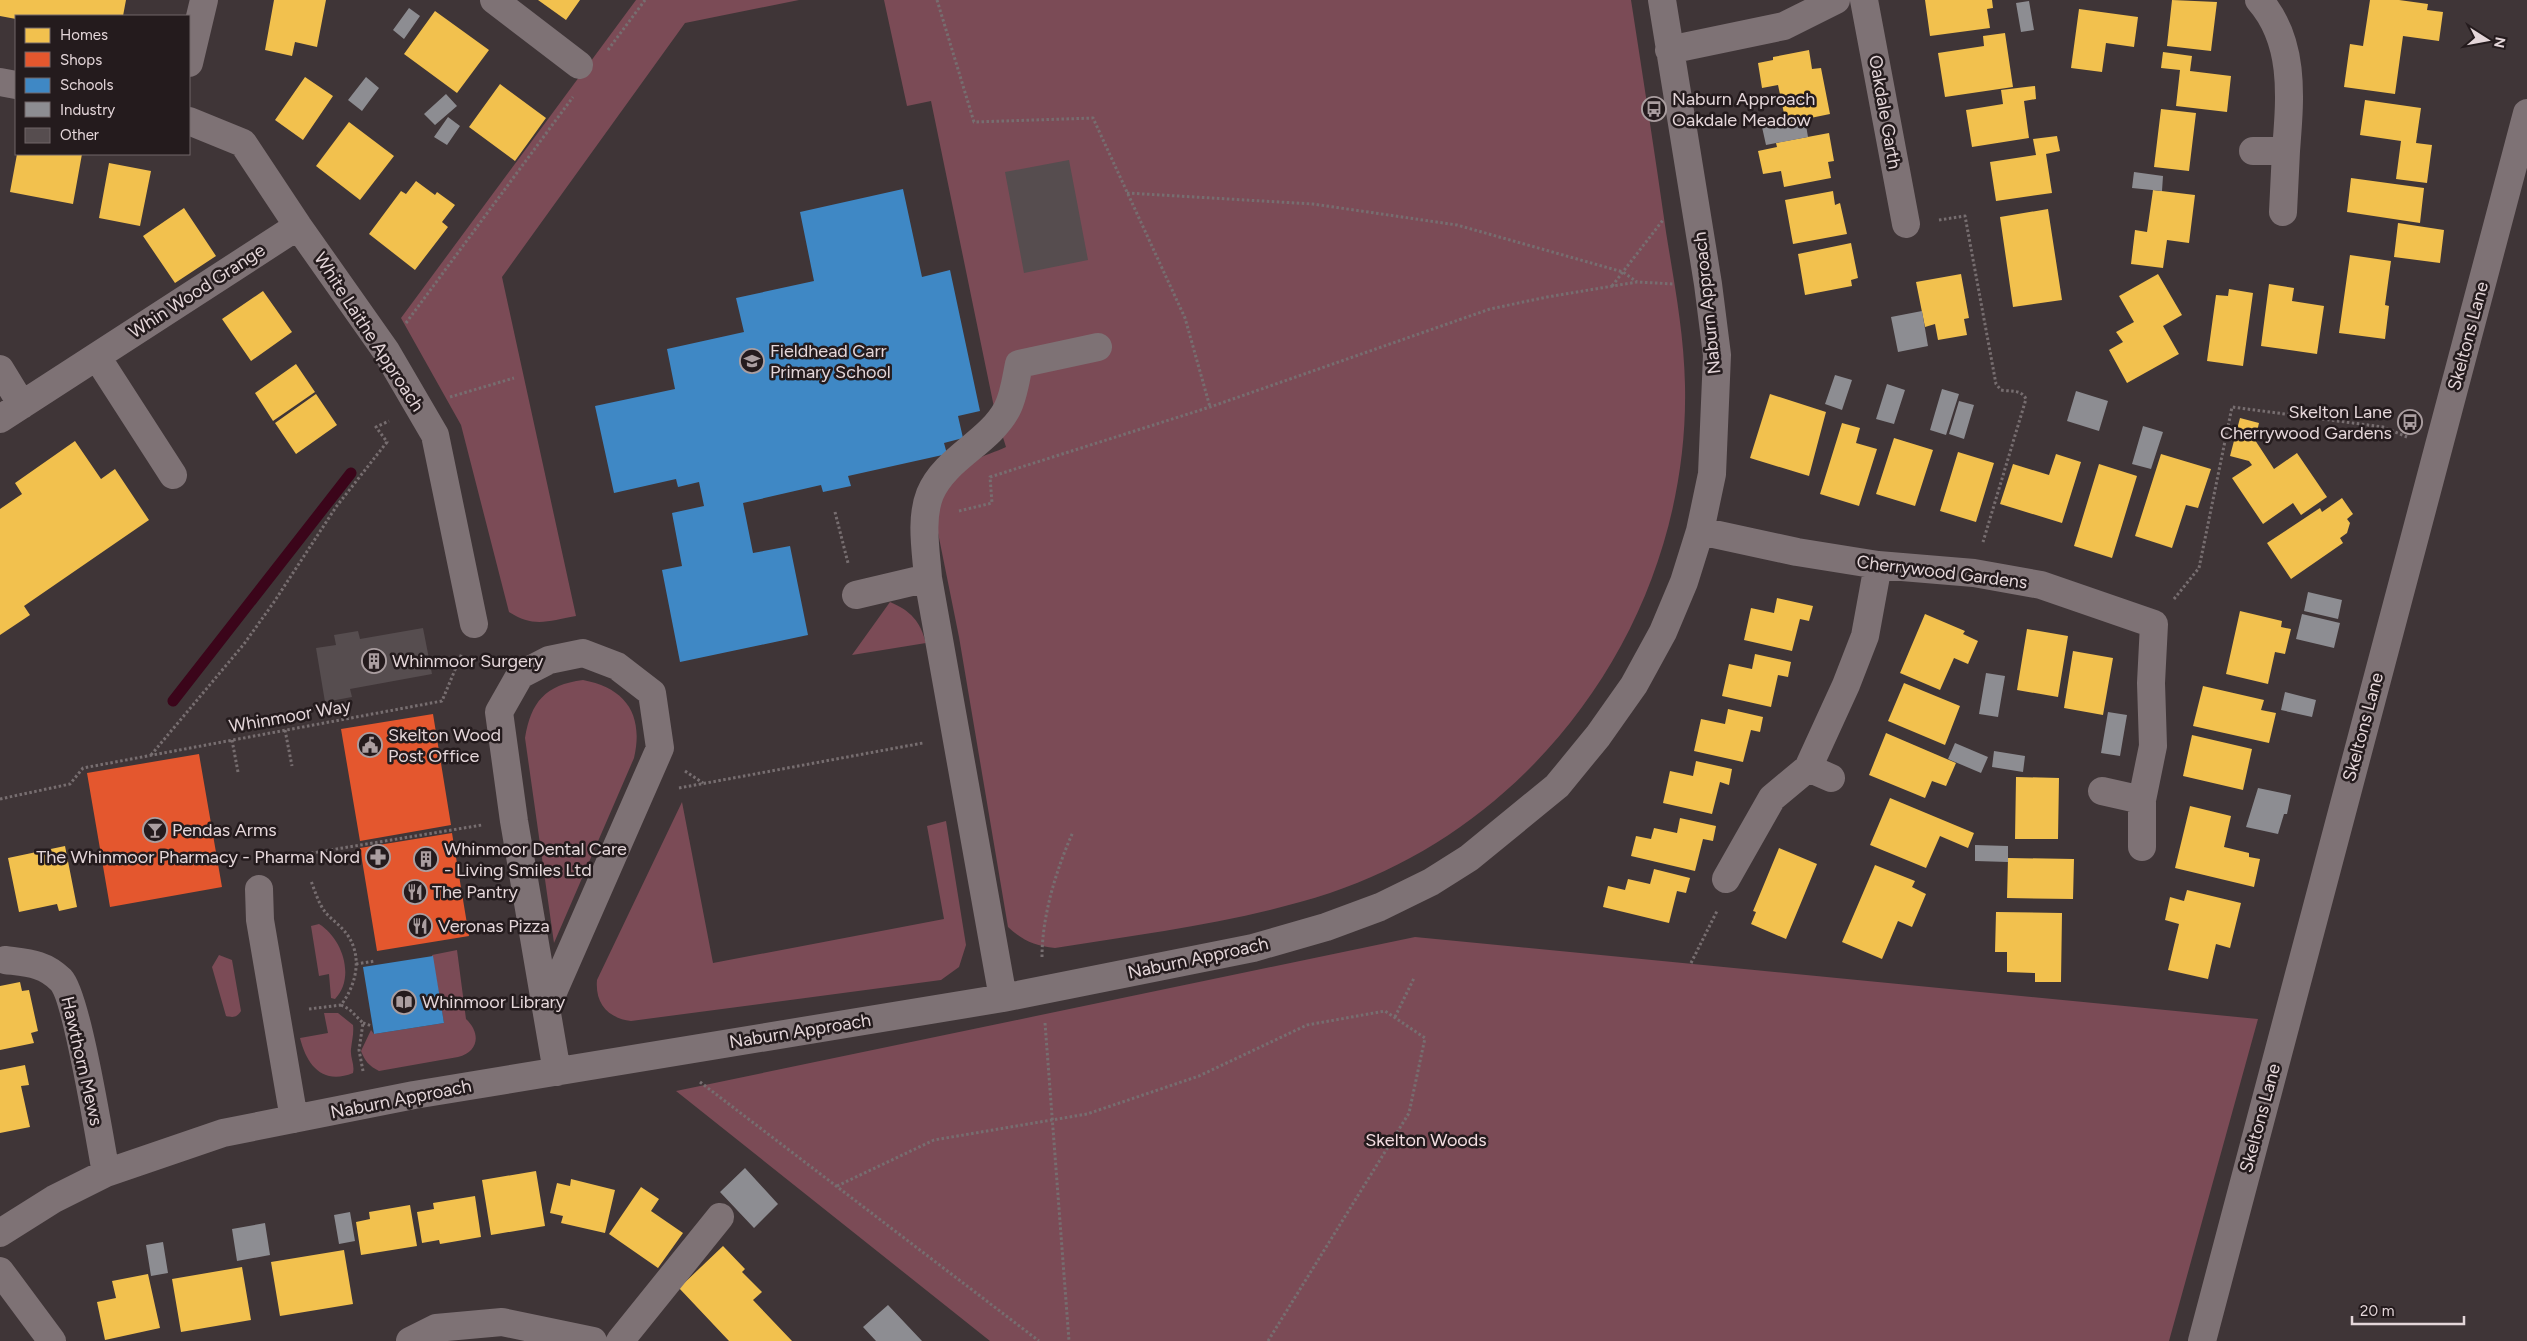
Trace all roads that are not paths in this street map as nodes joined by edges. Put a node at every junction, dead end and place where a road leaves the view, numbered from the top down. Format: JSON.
{"nodes":[{"id":1,"x":204,"y":0,"type":"edge"},
{"id":2,"x":494,"y":0,"type":"edge"},
{"id":3,"x":1662,"y":0,"type":"edge"},
{"id":4,"x":1836,"y":0,"type":"edge"},
{"id":5,"x":1864,"y":0,"type":"edge"},
{"id":6,"x":2258,"y":0,"type":"edge"},
{"id":7,"x":1669,"y":50,"type":"junction"},
{"id":8,"x":190,"y":59,"type":"edge"},
{"id":9,"x":579,"y":77,"type":"road end"},
{"id":10,"x":0,"y":82,"type":"edge"},
{"id":11,"x":15,"y":85,"type":"edge"},
{"id":12,"x":2527,"y":113,"type":"edge"},
{"id":13,"x":190,"y":121,"type":"edge"},
{"id":14,"x":2253,"y":151,"type":"dead end"},
{"id":15,"x":2286,"y":152,"type":"junction"},
{"id":16,"x":2283,"y":212,"type":"dead end"},
{"id":17,"x":1906,"y":224,"type":"road end"},
{"id":18,"x":298,"y":226,"type":"junction"},
{"id":19,"x":1098,"y":347,"type":"dead end"},
{"id":20,"x":97,"y":357,"type":"junction"},
{"id":21,"x":0,"y":369,"type":"edge"},
{"id":22,"x":11,"y":412,"type":"edge"},
{"id":23,"x":173,"y":475,"type":"dead end"},
{"id":24,"x":1700,"y":531,"type":"junction"},
{"id":25,"x":1878,"y":565,"type":"junction"},
{"id":26,"x":928,"y":578,"type":"junction"},
{"id":27,"x":856,"y":595,"type":"road end"},
{"id":28,"x":474,"y":624,"type":"road end"},
{"id":29,"x":2102,"y":791,"type":"dead end"},
{"id":30,"x":2142,"y":800,"type":"junction"},
{"id":31,"x":2142,"y":847,"type":"dead end"},
{"id":32,"x":1726,"y":879,"type":"road end"},
{"id":33,"x":259,"y":889,"type":"dead end"},
{"id":34,"x":2,"y":954,"type":"edge"},
{"id":35,"x":1003,"y":998,"type":"junction"},
{"id":36,"x":547,"y":1006,"type":"junction"},
{"id":37,"x":557,"y":1072,"type":"junction"},
{"id":38,"x":294,"y":1120,"type":"junction"},
{"id":39,"x":106,"y":1173,"type":"junction"},
{"id":40,"x":720,"y":1217,"type":"dead end"},
{"id":41,"x":0,"y":1233,"type":"edge"},
{"id":42,"x":0,"y":1271,"type":"edge"},
{"id":43,"x":52,"y":1341,"type":"edge"},
{"id":44,"x":410,"y":1341,"type":"edge"},
{"id":45,"x":593,"y":1341,"type":"edge"},
{"id":46,"x":620,"y":1341,"type":"edge"},
{"id":47,"x":2202,"y":1341,"type":"edge"}],
"edges":[{"from":1,"to":8,"type":"street"},
{"from":2,"to":9,"type":"street"},
{"from":3,"to":7,"type":"street","name":"Naburn Approach"},
{"from":4,"to":7,"type":"street"},
{"from":5,"to":17,"type":"street","name":"Oakdale Garth"},
{"from":6,"to":15,"type":"street"},
{"from":7,"to":24,"type":"street","name":"Naburn Approach"},
{"from":10,"to":11,"type":"street"},
{"from":12,"to":47,"type":"street","name":"Skeltons Lane"},
{"from":13,"to":18,"type":"street","name":"White Laithe Approach"},
{"from":14,"to":15,"type":"street"},
{"from":15,"to":16,"type":"street"},
{"from":18,"to":20,"type":"street","name":"Whin Wood Grange"},
{"from":18,"to":28,"type":"street","name":"White Laithe Approach"},
{"from":19,"to":26,"type":"street"},
{"from":20,"to":22,"type":"street","name":"Whin Wood Grange"},
{"from":20,"to":23,"type":"street"},
{"from":21,"to":22,"type":"street","name":"Whin Wood Grange"},
{"from":24,"to":25,"type":"street","name":"Cherrywood Gardens"},
{"from":24,"to":35,"type":"street","name":"Naburn Approach"},
{"from":25,"to":30,"type":"street","name":"Cherrywood Gardens"},
{"from":25,"to":32,"type":"street"},
{"from":26,"to":27,"type":"street"},
{"from":26,"to":35,"type":"street"},
{"from":29,"to":30,"type":"street"},
{"from":30,"to":31,"type":"street"},
{"from":33,"to":38,"type":"street"},
{"from":34,"to":39,"type":"street","name":"Hawthorn Mews"},
{"from":35,"to":37,"type":"street","name":"Naburn Approach"},
{"from":36,"to":36,"type":"street"},
{"from":36,"to":37,"type":"street"},
{"from":37,"to":38,"type":"street","name":"Naburn Approach"},
{"from":38,"to":39,"type":"street","name":"Naburn Approach"},
{"from":39,"to":41,"type":"street","name":"Naburn Approach"},
{"from":40,"to":46,"type":"street"},
{"from":42,"to":43,"type":"street"},
{"from":44,"to":45,"type":"street"}]}
